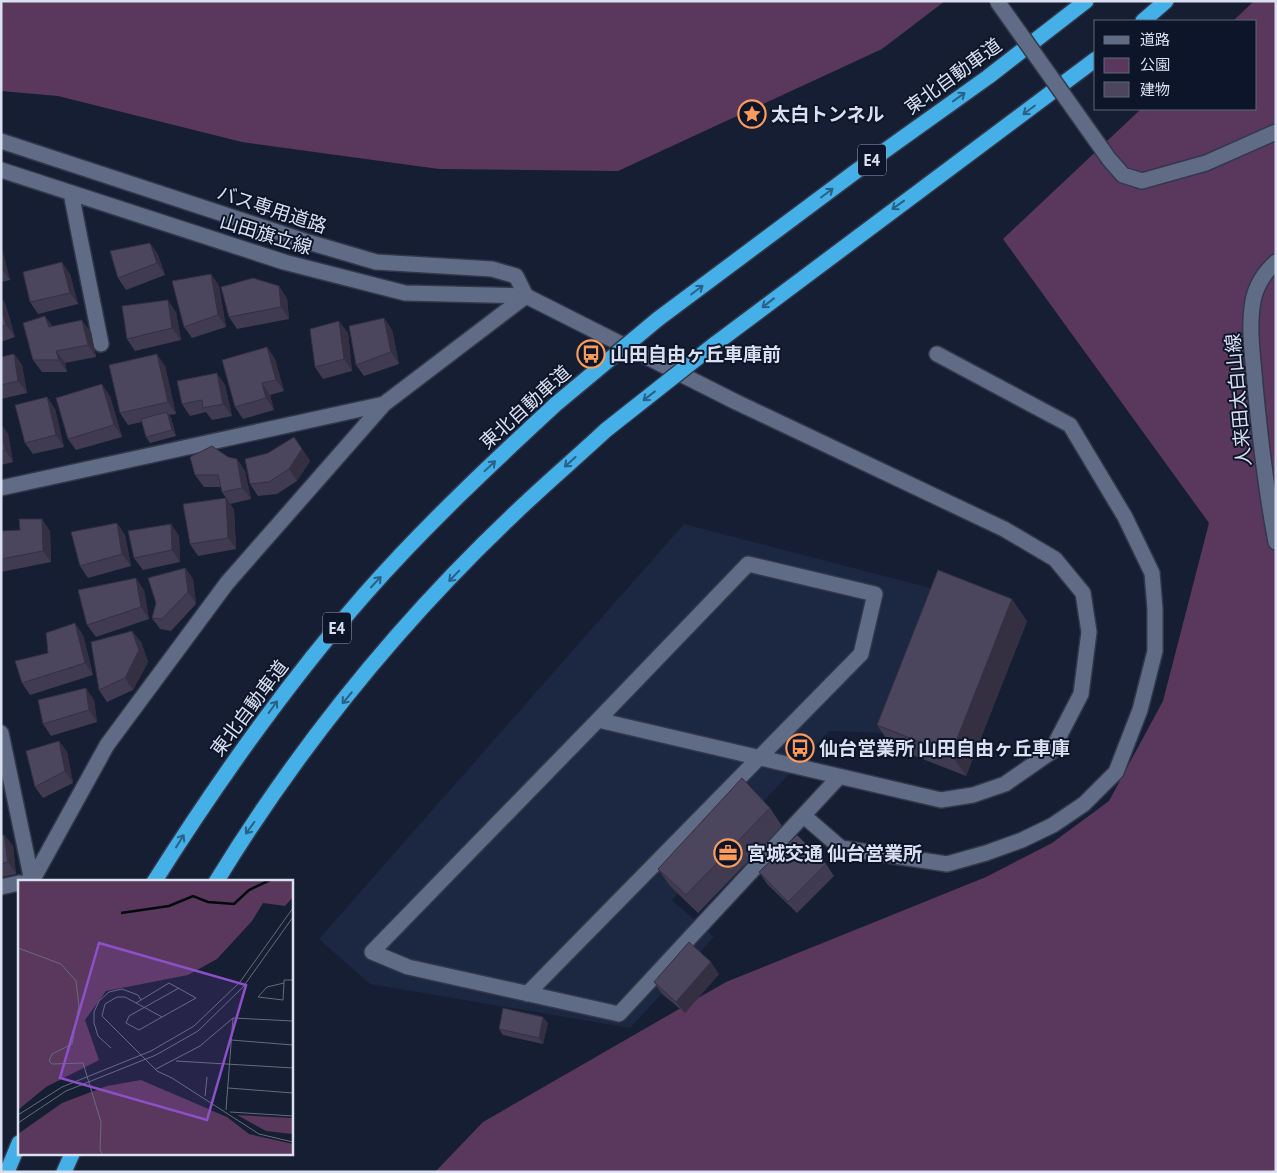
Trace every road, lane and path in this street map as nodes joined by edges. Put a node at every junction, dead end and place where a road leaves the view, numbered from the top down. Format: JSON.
{"nodes":[{"id":1,"x":997,"y":1,"type":"edge"},
{"id":2,"x":1086,"y":1,"type":"edge"},
{"id":3,"x":1166,"y":1,"type":"edge"},
{"id":4,"x":1144,"y":20,"type":"edge"},
{"id":5,"x":1094,"y":60,"type":"edge"},
{"id":6,"x":1276,"y":132,"type":"edge"},
{"id":7,"x":1,"y":141,"type":"edge"},
{"id":8,"x":1,"y":170,"type":"edge"},
{"id":9,"x":71,"y":193,"type":"junction"},
{"id":10,"x":1276,"y":262,"type":"edge"},
{"id":11,"x":526,"y":296,"type":"junction"},
{"id":12,"x":101,"y":344,"type":"dead end"},
{"id":13,"x":937,"y":354,"type":"dead end"},
{"id":14,"x":384,"y":404,"type":"junction"},
{"id":15,"x":1,"y":488,"type":"edge"},
{"id":16,"x":1276,"y":542,"type":"edge"},
{"id":17,"x":598,"y":720,"type":"junction"},
{"id":18,"x":1,"y":733,"type":"edge"},
{"id":19,"x":757,"y":758,"type":"junction"},
{"id":20,"x":846,"y":779,"type":"junction"},
{"id":21,"x":804,"y":816,"type":"junction"},
{"id":22,"x":26,"y":880,"type":"edge"},
{"id":23,"x":27,"y":880,"type":"edge"},
{"id":24,"x":155,"y":880,"type":"edge"},
{"id":25,"x":217,"y":880,"type":"edge"},
{"id":26,"x":18,"y":884,"type":"edge"},
{"id":27,"x":1,"y":888,"type":"edge"},
{"id":28,"x":528,"y":994,"type":"junction"},
{"id":29,"x":18,"y":1145,"type":"edge"},
{"id":30,"x":71,"y":1156,"type":"edge"},
{"id":31,"x":7,"y":1172,"type":"edge"},
{"id":32,"x":64,"y":1172,"type":"edge"}],
"edges":[{"from":1,"to":6,"type":"street","bridge":true},
{"from":24,"to":2,"type":"highway","name":"東北自動車道","number":"E4","one_way":true,"bridge":true},
{"from":3,"to":4,"type":"highway"},
{"from":5,"to":25,"type":"highway","one_way":true,"bridge":true},
{"from":7,"to":11,"type":"street","name":"バス専用道路"},
{"from":8,"to":9,"type":"street","name":"山田旗立線"},
{"from":9,"to":11,"type":"street","name":"山田旗立線"},
{"from":9,"to":12,"type":"street"},
{"from":10,"to":16,"type":"street","name":"人来田太白山線"},
{"from":11,"to":14,"type":"street"},
{"from":11,"to":20,"type":"street"},
{"from":13,"to":21,"type":"street"},
{"from":14,"to":15,"type":"street"},
{"from":14,"to":23,"type":"street"},
{"from":17,"to":19,"type":"street"},
{"from":17,"to":19,"type":"street"},
{"from":17,"to":28,"type":"street"},
{"from":18,"to":22,"type":"street"},
{"from":19,"to":20,"type":"street"},
{"from":19,"to":28,"type":"street"},
{"from":20,"to":21,"type":"street"},
{"from":21,"to":28,"type":"street"},
{"from":26,"to":27,"type":"street"},
{"from":29,"to":31,"type":"highway"},
{"from":30,"to":32,"type":"highway"}]}
